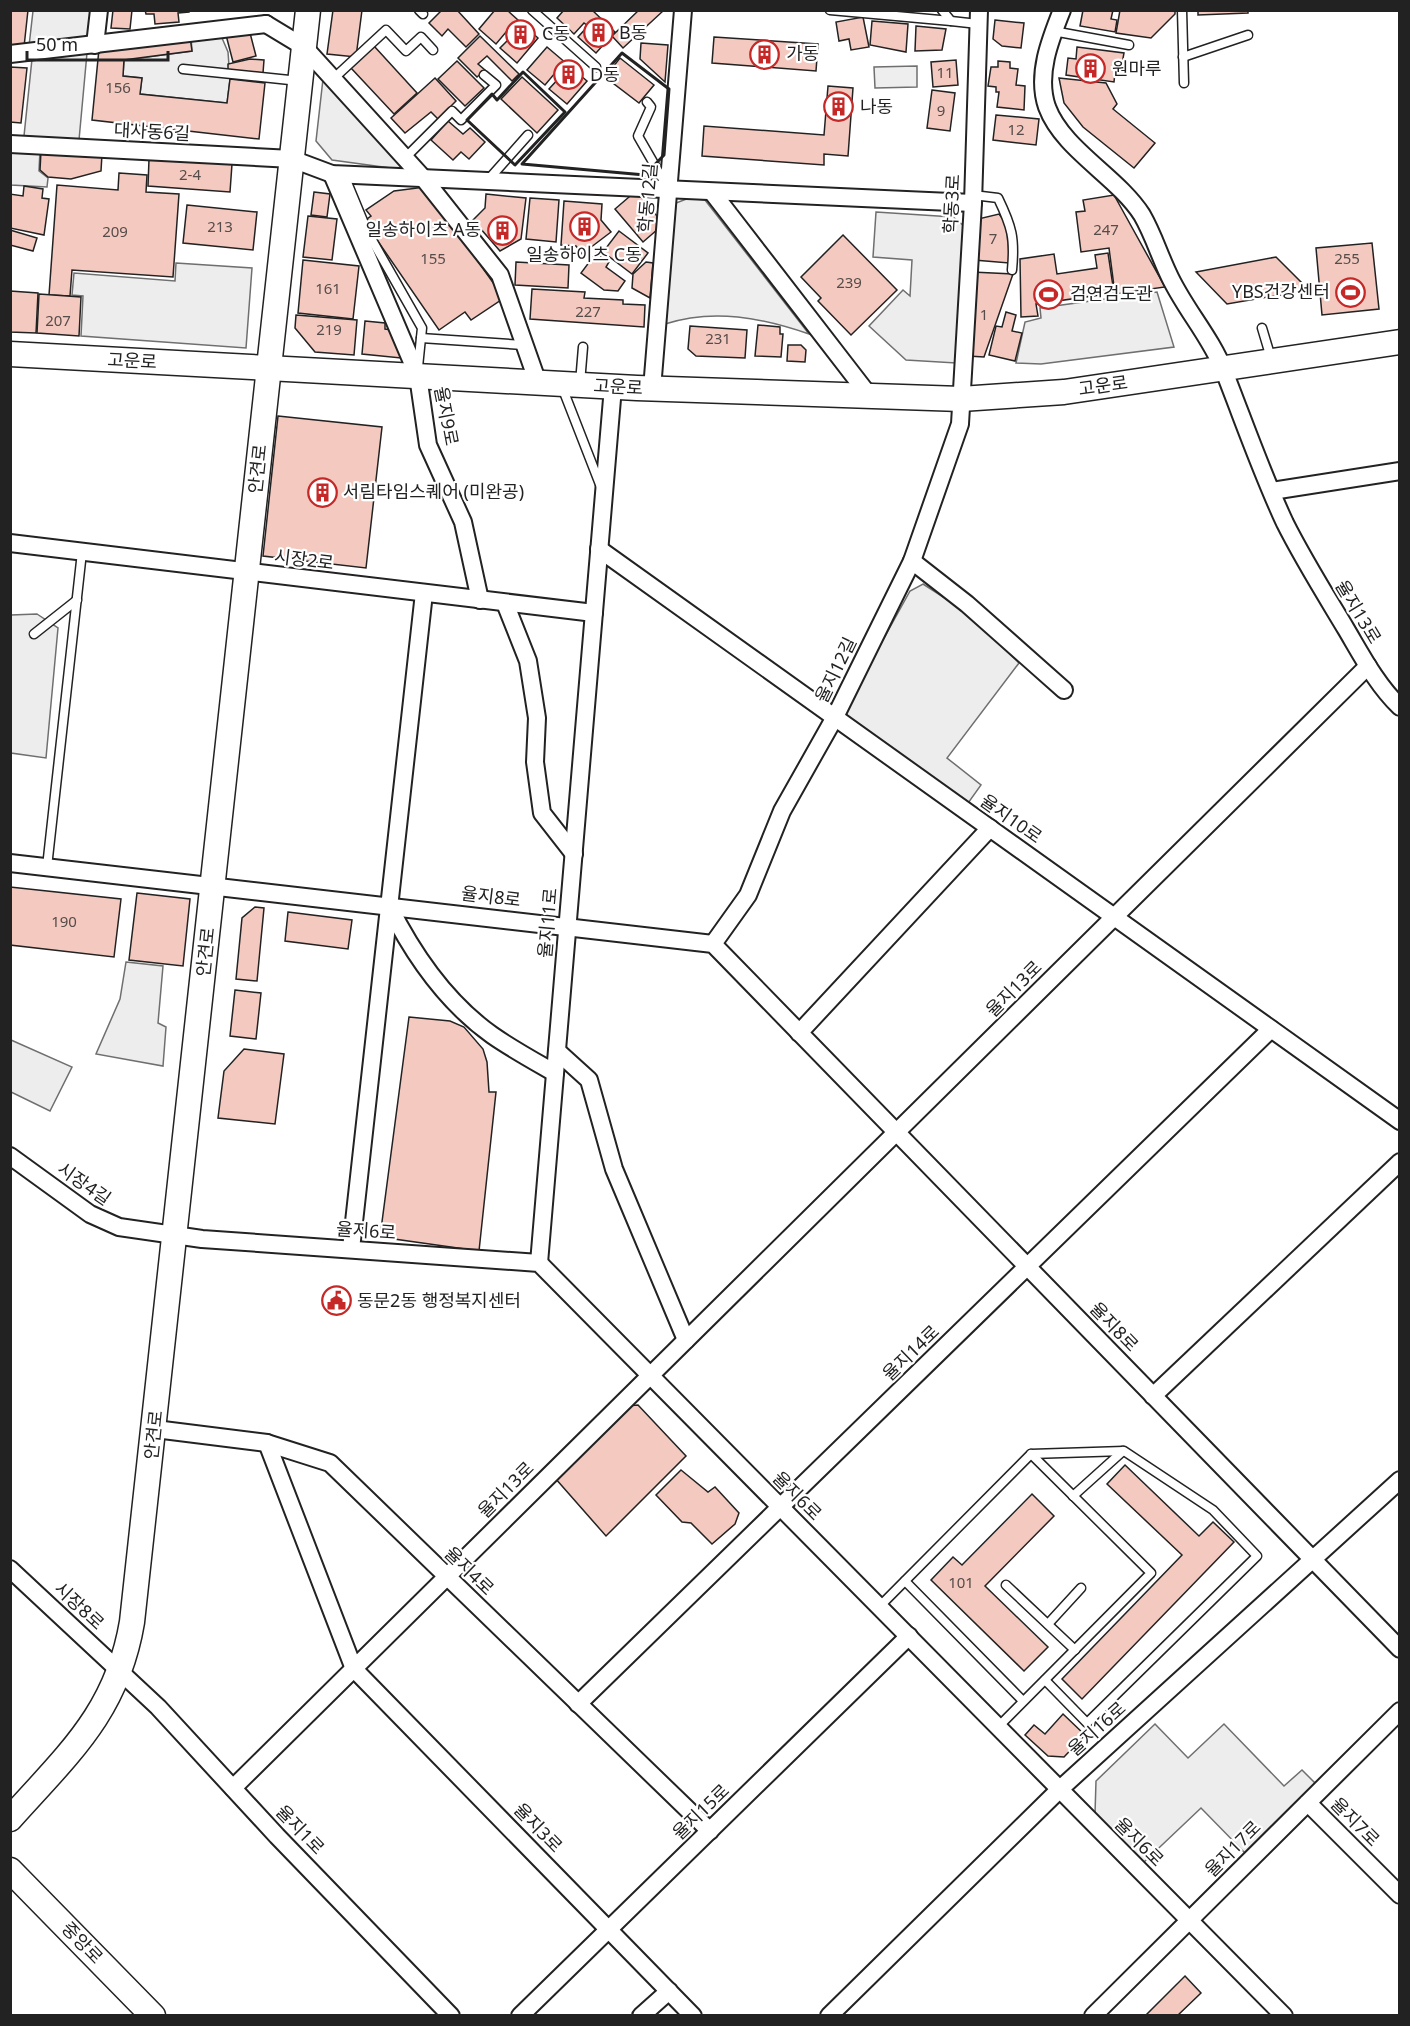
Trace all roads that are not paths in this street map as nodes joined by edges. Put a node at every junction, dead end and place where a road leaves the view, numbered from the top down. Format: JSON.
{"nodes":[{"id":1,"x":99,"y":10,"type":"edge"},
{"id":2,"x":308,"y":10,"type":"edge"},
{"id":3,"x":532,"y":10,"type":"edge"},
{"id":4,"x":830,"y":10,"type":"edge"},
{"id":5,"x":942,"y":10,"type":"edge"},
{"id":6,"x":1062,"y":10,"type":"edge"},
{"id":7,"x":1182,"y":10,"type":"edge"},
{"id":8,"x":679,"y":14,"type":"edge"},
{"id":9,"x":266,"y":17,"type":"edge"},
{"id":10,"x":978,"y":17,"type":"edge"},
{"id":11,"x":951,"y":21,"type":"junction"},
{"id":12,"x":1053,"y":32,"type":"junction"},
{"id":13,"x":1248,"y":35,"type":"dead end"},
{"id":14,"x":94,"y":45,"type":"junction"},
{"id":15,"x":1130,"y":45,"type":"dead end"},
{"id":16,"x":304,"y":47,"type":"junction"},
{"id":17,"x":433,"y":50,"type":"dead end"},
{"id":18,"x":10,"y":54,"type":"edge"},
{"id":19,"x":1183,"y":57,"type":"junction"},
{"id":20,"x":596,"y":67,"type":"dead end"},
{"id":21,"x":183,"y":69,"type":"dead end"},
{"id":22,"x":484,"y":75,"type":"dead end"},
{"id":23,"x":333,"y":79,"type":"junction"},
{"id":24,"x":300,"y":81,"type":"junction"},
{"id":25,"x":1184,"y":83,"type":"dead end"},
{"id":26,"x":647,"y":102,"type":"dead end"},
{"id":27,"x":528,"y":135,"type":"dead end"},
{"id":28,"x":10,"y":144,"type":"edge"},
{"id":29,"x":405,"y":158,"type":"junction"},
{"id":30,"x":292,"y":159,"type":"junction"},
{"id":31,"x":338,"y":175,"type":"junction"},
{"id":32,"x":424,"y":178,"type":"junction"},
{"id":33,"x":487,"y":181,"type":"junction"},
{"id":34,"x":668,"y":189,"type":"junction"},
{"id":35,"x":712,"y":192,"type":"junction"},
{"id":36,"x":973,"y":199,"type":"junction"},
{"id":37,"x":1012,"y":270,"type":"dead end"},
{"id":38,"x":1262,"y":328,"type":"dead end"},
{"id":39,"x":421,"y":338,"type":"junction"},
{"id":40,"x":1400,"y":342,"type":"edge"},
{"id":41,"x":522,"y":345,"type":"junction"},
{"id":42,"x":583,"y":347,"type":"dead end"},
{"id":43,"x":10,"y":354,"type":"edge"},
{"id":44,"x":1272,"y":362,"type":"junction"},
{"id":45,"x":269,"y":369,"type":"junction"},
{"id":46,"x":1224,"y":369,"type":"junction"},
{"id":47,"x":418,"y":376,"type":"junction"},
{"id":48,"x":560,"y":384,"type":"junction"},
{"id":49,"x":613,"y":387,"type":"junction"},
{"id":50,"x":652,"y":389,"type":"junction"},
{"id":51,"x":871,"y":398,"type":"junction"},
{"id":52,"x":961,"y":399,"type":"junction"},
{"id":53,"x":1400,"y":471,"type":"edge"},
{"id":54,"x":1272,"y":491,"type":"junction"},
{"id":55,"x":604,"y":495,"type":"junction"},
{"id":56,"x":10,"y":543,"type":"edge"},
{"id":57,"x":599,"y":549,"type":"junction"},
{"id":58,"x":82,"y":552,"type":"junction"},
{"id":59,"x":912,"y":561,"type":"junction"},
{"id":60,"x":247,"y":572,"type":"junction"},
{"id":61,"x":424,"y":593,"type":"junction"},
{"id":62,"x":76,"y":600,"type":"junction"},
{"id":63,"x":480,"y":600,"type":"junction"},
{"id":64,"x":505,"y":603,"type":"junction"},
{"id":65,"x":594,"y":613,"type":"junction"},
{"id":66,"x":34,"y":633,"type":"dead end"},
{"id":67,"x":1368,"y":666,"type":"junction"},
{"id":68,"x":1064,"y":690,"type":"dead end"},
{"id":69,"x":1400,"y":707,"type":"edge"},
{"id":70,"x":835,"y":717,"type":"junction"},
{"id":71,"x":990,"y":828,"type":"junction"},
{"id":72,"x":574,"y":854,"type":"junction"},
{"id":73,"x":10,"y":863,"type":"edge"},
{"id":74,"x":47,"y":867,"type":"junction"},
{"id":75,"x":214,"y":884,"type":"junction"},
{"id":76,"x":389,"y":905,"type":"junction"},
{"id":77,"x":1114,"y":917,"type":"junction"},
{"id":78,"x":568,"y":926,"type":"junction"},
{"id":79,"x":713,"y":944,"type":"junction"},
{"id":80,"x":1271,"y":1029,"type":"junction"},
{"id":81,"x":800,"y":1033,"type":"junction"},
{"id":82,"x":557,"y":1052,"type":"junction"},
{"id":83,"x":555,"y":1073,"type":"junction"},
{"id":84,"x":1400,"y":1121,"type":"edge"},
{"id":85,"x":896,"y":1132,"type":"junction"},
{"id":86,"x":10,"y":1156,"type":"edge"},
{"id":87,"x":1400,"y":1162,"type":"edge"},
{"id":88,"x":176,"y":1236,"type":"junction"},
{"id":89,"x":351,"y":1249,"type":"junction"},
{"id":90,"x":540,"y":1263,"type":"junction"},
{"id":91,"x":1027,"y":1267,"type":"junction"},
{"id":92,"x":687,"y":1340,"type":"junction"},
{"id":93,"x":651,"y":1375,"type":"junction"},
{"id":94,"x":1153,"y":1396,"type":"junction"},
{"id":95,"x":155,"y":1429,"type":"junction"},
{"id":96,"x":267,"y":1443,"type":"junction"},
{"id":97,"x":1124,"y":1451,"type":"junction"},
{"id":98,"x":1030,"y":1454,"type":"junction"},
{"id":99,"x":1400,"y":1480,"type":"edge"},
{"id":100,"x":1073,"y":1496,"type":"junction"},
{"id":101,"x":781,"y":1507,"type":"junction"},
{"id":102,"x":1312,"y":1559,"type":"junction"},
{"id":103,"x":10,"y":1569,"type":"edge"},
{"id":104,"x":447,"y":1577,"type":"junction"},
{"id":105,"x":905,"y":1581,"type":"junction"},
{"id":106,"x":1006,"y":1585,"type":"dead end"},
{"id":107,"x":1081,"y":1588,"type":"dead end"},
{"id":108,"x":879,"y":1607,"type":"junction"},
{"id":109,"x":1048,"y":1624,"type":"junction"},
{"id":110,"x":909,"y":1636,"type":"junction"},
{"id":111,"x":1400,"y":1649,"type":"edge"},
{"id":112,"x":1075,"y":1650,"type":"junction"},
{"id":113,"x":354,"y":1669,"type":"junction"},
{"id":114,"x":121,"y":1672,"type":"junction"},
{"id":115,"x":1045,"y":1680,"type":"junction"},
{"id":116,"x":1023,"y":1701,"type":"junction"},
{"id":117,"x":578,"y":1704,"type":"junction"},
{"id":118,"x":1400,"y":1711,"type":"edge"},
{"id":119,"x":998,"y":1727,"type":"junction"},
{"id":120,"x":233,"y":1788,"type":"junction"},
{"id":121,"x":1060,"y":1789,"type":"junction"},
{"id":122,"x":1308,"y":1803,"type":"junction"},
{"id":123,"x":10,"y":1819,"type":"edge"},
{"id":124,"x":710,"y":1831,"type":"junction"},
{"id":125,"x":10,"y":1870,"type":"edge"},
{"id":126,"x":1400,"y":1895,"type":"edge"},
{"id":127,"x":10,"y":1896,"type":"edge"},
{"id":128,"x":46,"y":1906,"type":"junction"},
{"id":129,"x":1189,"y":1920,"type":"junction"},
{"id":130,"x":609,"y":1929,"type":"junction"},
{"id":131,"x":669,"y":1991,"type":"junction"},
{"id":132,"x":153,"y":2016,"type":"edge"},
{"id":133,"x":451,"y":2016,"type":"edge"},
{"id":134,"x":520,"y":2016,"type":"edge"},
{"id":135,"x":641,"y":2016,"type":"edge"},
{"id":136,"x":693,"y":2016,"type":"edge"},
{"id":137,"x":829,"y":2016,"type":"edge"},
{"id":138,"x":1094,"y":2016,"type":"edge"},
{"id":139,"x":1284,"y":2016,"type":"edge"}],
"edges":[{"from":1,"to":14,"type":"street"},
{"from":2,"to":16,"type":"street","name":"안견로"},
{"from":3,"to":20,"type":"lane"},
{"from":4,"to":11,"type":"lane"},
{"from":5,"to":11,"type":"lane"},
{"from":6,"to":12,"type":"street"},
{"from":7,"to":19,"type":"lane"},
{"from":8,"to":34,"type":"street","name":"학동12길"},
{"from":9,"to":14,"type":"street"},
{"from":9,"to":16,"type":"street"},
{"from":10,"to":11,"type":"lane"},
{"from":10,"to":36,"type":"street","name":"학동3로"},
{"from":12,"to":15,"type":"lane"},
{"from":12,"to":46,"type":"street"},
{"from":13,"to":19,"type":"lane"},
{"from":14,"to":18,"type":"street"},
{"from":16,"to":23,"type":"street"},
{"from":16,"to":24,"type":"street","name":"안견로"},
{"from":17,"to":23,"type":"lane"},
{"from":19,"to":25,"type":"lane"},
{"from":21,"to":24,"type":"lane"},
{"from":22,"to":29,"type":"lane"},
{"from":23,"to":29,"type":"street"},
{"from":24,"to":30,"type":"street","name":"안견로"},
{"from":26,"to":34,"type":"lane"},
{"from":27,"to":33,"type":"lane"},
{"from":28,"to":30,"type":"street","name":"대사동6길"},
{"from":29,"to":32,"type":"street"},
{"from":30,"to":31,"type":"street","name":"대사동6길"},
{"from":30,"to":45,"type":"street","name":"안견로"},
{"from":31,"to":32,"type":"street","name":"대사동6길"},
{"from":31,"to":39,"type":"lane"},
{"from":31,"to":47,"type":"street","name":"율지9로"},
{"from":32,"to":33,"type":"street","name":"대사동6길"},
{"from":32,"to":41,"type":"street"},
{"from":33,"to":34,"type":"street","name":"대사동6길"},
{"from":34,"to":35,"type":"street","name":"대사동6길"},
{"from":34,"to":50,"type":"street","name":"학동12길"},
{"from":35,"to":36,"type":"street","name":"대사동6길"},
{"from":35,"to":51,"type":"street"},
{"from":36,"to":37,"type":"lane"},
{"from":36,"to":52,"type":"street","name":"학동3로"},
{"from":38,"to":44,"type":"lane"},
{"from":39,"to":41,"type":"lane"},
{"from":39,"to":47,"type":"lane"},
{"from":40,"to":44,"type":"street","name":"고운로"},
{"from":41,"to":48,"type":"street"},
{"from":42,"to":48,"type":"lane"},
{"from":43,"to":45,"type":"street","name":"고운로"},
{"from":44,"to":46,"type":"street","name":"고운로"},
{"from":45,"to":47,"type":"street","name":"고운로"},
{"from":45,"to":60,"type":"street","name":"안견로"},
{"from":46,"to":52,"type":"street","name":"고운로"},
{"from":46,"to":54,"type":"street"},
{"from":47,"to":48,"type":"street","name":"고운로"},
{"from":47,"to":63,"type":"street","name":"율지9로"},
{"from":48,"to":49,"type":"street","name":"고운로"},
{"from":48,"to":55,"type":"lane"},
{"from":49,"to":50,"type":"street","name":"고운로"},
{"from":49,"to":55,"type":"street","name":"율지11로"},
{"from":50,"to":51,"type":"street","name":"고운로"},
{"from":51,"to":52,"type":"street","name":"고운로"},
{"from":52,"to":59,"type":"street","name":"율지12길"},
{"from":53,"to":54,"type":"street"},
{"from":54,"to":67,"type":"street","name":"율지13로"},
{"from":55,"to":57,"type":"street","name":"율지11로"},
{"from":56,"to":58,"type":"street","name":"시장2로"},
{"from":57,"to":65,"type":"street","name":"율지11로"},
{"from":57,"to":70,"type":"street","name":"율지10로"},
{"from":58,"to":60,"type":"street","name":"시장2로"},
{"from":58,"to":62,"type":"lane"},
{"from":59,"to":68,"type":"street"},
{"from":59,"to":70,"type":"street","name":"율지12길"},
{"from":60,"to":61,"type":"street","name":"시장2로"},
{"from":60,"to":75,"type":"street","name":"안견로"},
{"from":61,"to":63,"type":"street","name":"시장2로"},
{"from":61,"to":76,"type":"street"},
{"from":62,"to":66,"type":"lane"},
{"from":62,"to":74,"type":"lane"},
{"from":63,"to":64,"type":"street","name":"시장2로"},
{"from":64,"to":65,"type":"street","name":"시장2로"},
{"from":64,"to":72,"type":"street"},
{"from":65,"to":72,"type":"street","name":"율지11로"},
{"from":67,"to":69,"type":"street","name":"율지13로"},
{"from":67,"to":77,"type":"street","name":"율지13로"},
{"from":70,"to":71,"type":"street","name":"율지10로"},
{"from":70,"to":79,"type":"street","name":"율지12길"},
{"from":71,"to":77,"type":"street","name":"율지10로"},
{"from":71,"to":81,"type":"street"},
{"from":72,"to":78,"type":"street","name":"율지11로"},
{"from":73,"to":74,"type":"street","name":"율지8로"},
{"from":74,"to":75,"type":"street","name":"율지8로"},
{"from":75,"to":76,"type":"street","name":"율지8로"},
{"from":75,"to":88,"type":"street","name":"안견로"},
{"from":76,"to":78,"type":"street","name":"율지8로"},
{"from":76,"to":83,"type":"street"},
{"from":76,"to":89,"type":"street"},
{"from":77,"to":80,"type":"street","name":"율지10로"},
{"from":77,"to":85,"type":"street","name":"율지13로"},
{"from":78,"to":79,"type":"street","name":"율지8로"},
{"from":78,"to":82,"type":"street","name":"율지11로"},
{"from":79,"to":81,"type":"street","name":"율지8로"},
{"from":80,"to":84,"type":"street","name":"율지10로"},
{"from":80,"to":91,"type":"street","name":"율지14로"},
{"from":81,"to":85,"type":"street","name":"율지8로"},
{"from":82,"to":83,"type":"street","name":"율지11로"},
{"from":82,"to":92,"type":"street"},
{"from":83,"to":90,"type":"street","name":"율지11로"},
{"from":85,"to":91,"type":"street","name":"율지8로"},
{"from":85,"to":92,"type":"street","name":"율지13로"},
{"from":86,"to":88,"type":"street","name":"시장4길"},
{"from":87,"to":94,"type":"street"},
{"from":88,"to":89,"type":"street","name":"율지6로"},
{"from":88,"to":95,"type":"street","name":"안견로"},
{"from":89,"to":90,"type":"street","name":"율지6로"},
{"from":90,"to":93,"type":"street","name":"율지6로"},
{"from":91,"to":94,"type":"street","name":"율지8로"},
{"from":91,"to":101,"type":"street","name":"율지14로"},
{"from":92,"to":93,"type":"street","name":"율지13로"},
{"from":93,"to":101,"type":"street","name":"율지6로"},
{"from":93,"to":104,"type":"street","name":"율지13로"},
{"from":94,"to":102,"type":"street","name":"율지8로"},
{"from":95,"to":96,"type":"street","name":"율지4로"},
{"from":95,"to":114,"type":"street","name":"안견로"},
{"from":96,"to":104,"type":"street","name":"율지4로"},
{"from":96,"to":113,"type":"street"},
{"from":97,"to":98,"type":"lane"},
{"from":97,"to":100,"type":"lane"},
{"from":97,"to":115,"type":"lane"},
{"from":98,"to":100,"type":"lane"},
{"from":98,"to":105,"type":"lane"},
{"from":99,"to":102,"type":"street","name":"율지16로"},
{"from":100,"to":112,"type":"lane"},
{"from":101,"to":108,"type":"street","name":"율지6로"},
{"from":101,"to":117,"type":"street","name":"율지14로"},
{"from":102,"to":111,"type":"street","name":"율지8로"},
{"from":102,"to":121,"type":"street","name":"율지16로"},
{"from":103,"to":114,"type":"street","name":"시장8로"},
{"from":104,"to":113,"type":"street","name":"율지13로"},
{"from":104,"to":117,"type":"street","name":"율지4로"},
{"from":105,"to":108,"type":"lane"},
{"from":105,"to":116,"type":"lane"},
{"from":106,"to":109,"type":"lane"},
{"from":107,"to":109,"type":"lane"},
{"from":108,"to":110,"type":"street","name":"율지6로"},
{"from":109,"to":112,"type":"lane"},
{"from":110,"to":119,"type":"street","name":"율지6로"},
{"from":110,"to":124,"type":"street","name":"율지15로"},
{"from":112,"to":115,"type":"lane"},
{"from":113,"to":120,"type":"street","name":"율지13로"},
{"from":113,"to":130,"type":"street","name":"율지3로"},
{"from":114,"to":120,"type":"street","name":"율지1로"},
{"from":114,"to":123,"type":"street","name":"안견로"},
{"from":115,"to":116,"type":"lane"},
{"from":116,"to":119,"type":"lane"},
{"from":117,"to":124,"type":"street","name":"율지4로"},
{"from":118,"to":122,"type":"street","name":"율지17로"},
{"from":119,"to":121,"type":"street","name":"율지6로"},
{"from":120,"to":133,"type":"street","name":"율지1로"},
{"from":121,"to":129,"type":"street","name":"율지6로"},
{"from":121,"to":137,"type":"street","name":"율지16로"},
{"from":122,"to":126,"type":"street","name":"율지7로"},
{"from":122,"to":129,"type":"street","name":"율지17로"},
{"from":124,"to":130,"type":"street","name":"율지15로"},
{"from":125,"to":128,"type":"street","name":"중앙로"},
{"from":127,"to":128,"type":"street"},
{"from":128,"to":132,"type":"street","name":"중앙로"},
{"from":129,"to":138,"type":"street","name":"율지17로"},
{"from":129,"to":139,"type":"street","name":"율지6로"},
{"from":130,"to":131,"type":"street","name":"율지3로"},
{"from":130,"to":134,"type":"street","name":"율지15로"},
{"from":131,"to":135,"type":"street"},
{"from":131,"to":136,"type":"street","name":"율지3로"}]}
